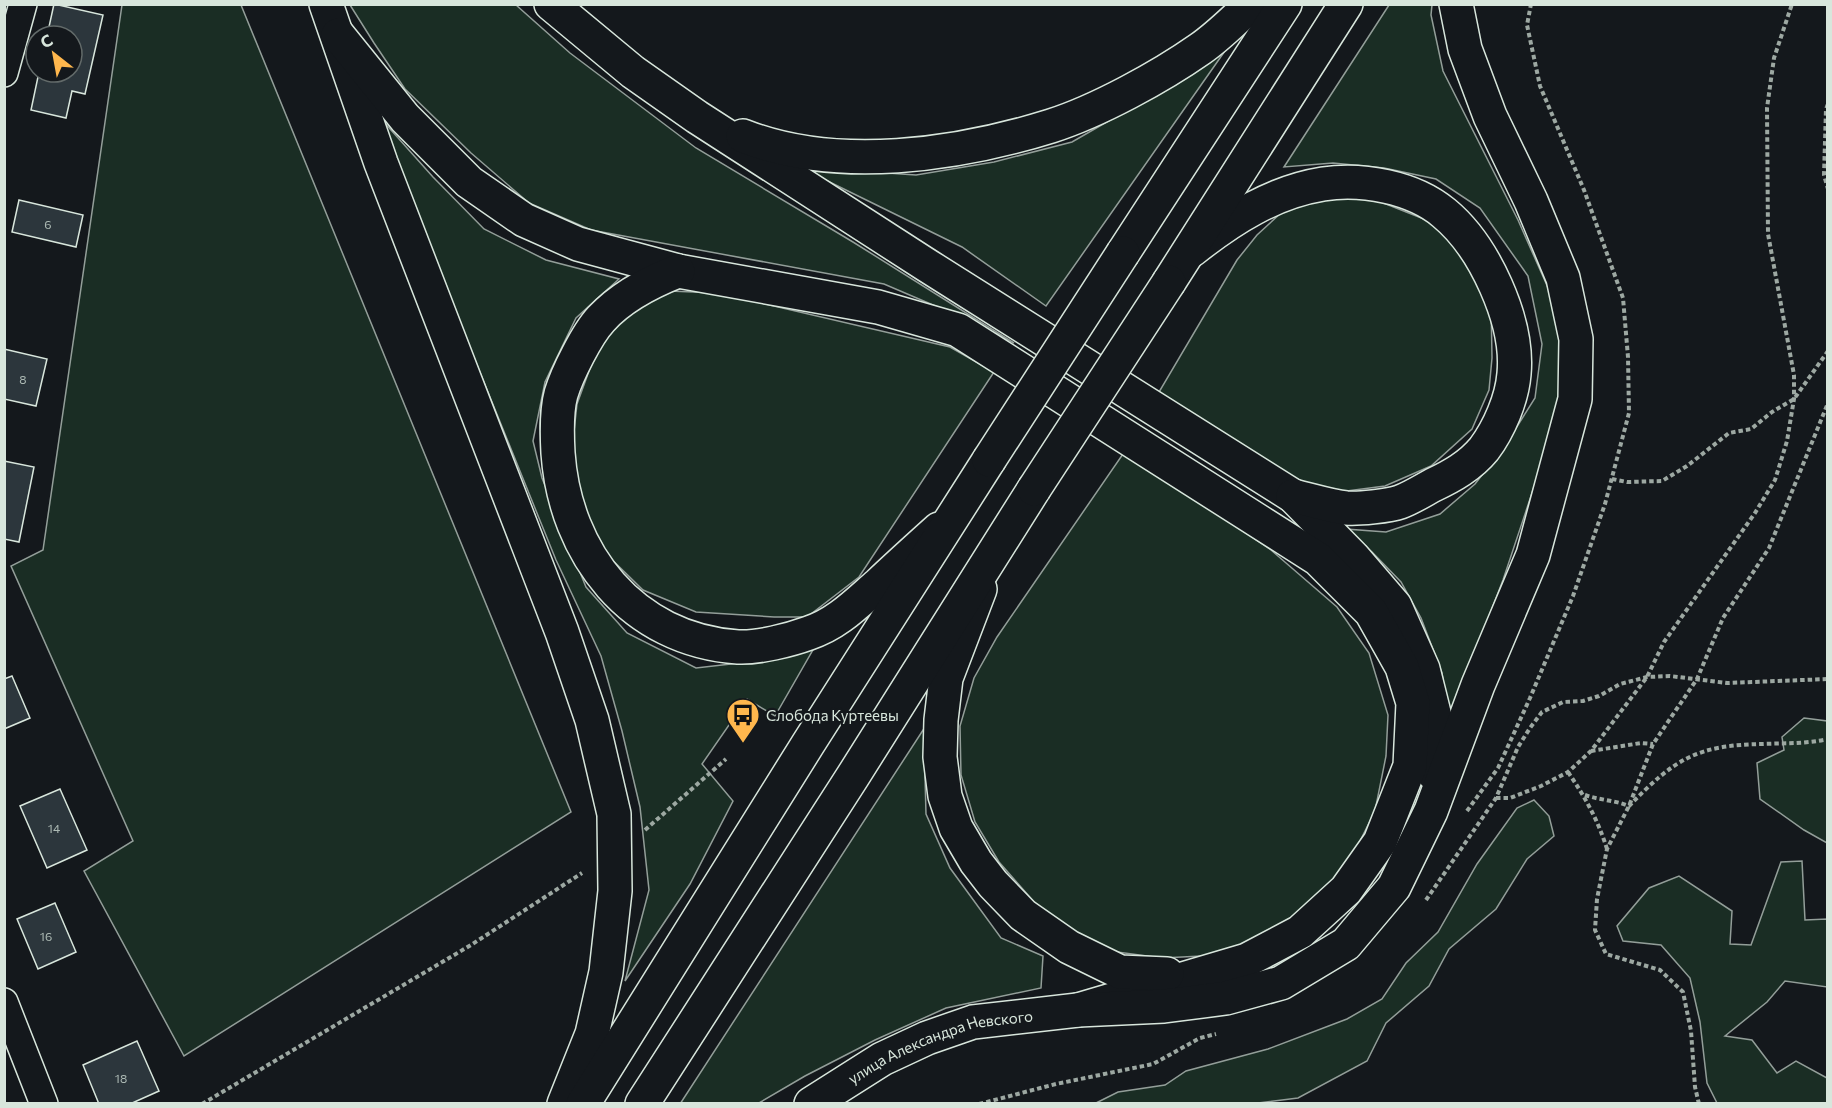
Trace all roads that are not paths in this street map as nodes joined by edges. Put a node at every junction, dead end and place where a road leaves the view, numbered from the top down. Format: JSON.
{"nodes":[{"id":1,"x":23,"y":4,"type":"edge"},
{"id":2,"x":326,"y":4,"type":"edge"},
{"id":3,"x":551,"y":4,"type":"edge"},
{"id":4,"x":1252,"y":4,"type":"edge"},
{"id":5,"x":1285,"y":4,"type":"edge"},
{"id":6,"x":1347,"y":4,"type":"edge"},
{"id":7,"x":1456,"y":4,"type":"edge"},
{"id":8,"x":338,"y":35,"type":"junction"},
{"id":9,"x":4,"y":73,"type":"edge"},
{"id":10,"x":697,"y":117,"type":"junction"},
{"id":11,"x":1186,"y":255,"type":"junction"},
{"id":12,"x":678,"y":272,"type":"junction"},
{"id":13,"x":1293,"y":496,"type":"junction"},
{"id":14,"x":952,"y":518,"type":"junction"},
{"id":15,"x":997,"y":545,"type":"junction"},
{"id":16,"x":1431,"y":811,"type":"junction"},
{"id":17,"x":1246,"y":960,"type":"junction"},
{"id":18,"x":4,"y":1002,"type":"edge"},
{"id":19,"x":1078,"y":1010,"type":"junction"},
{"id":20,"x":44,"y":1104,"type":"edge"},
{"id":21,"x":564,"y":1104,"type":"edge"},
{"id":22,"x":583,"y":1104,"type":"edge"},
{"id":23,"x":642,"y":1104,"type":"edge"},
{"id":24,"x":811,"y":1104,"type":"edge"}],
"edges":[{"from":1,"to":9,"type":"street"},
{"from":2,"to":8,"type":"main road"},
{"from":3,"to":10,"type":"main road"},
{"from":4,"to":10,"type":"main road"},
{"from":5,"to":14,"type":"main road","bridge":true},
{"from":6,"to":11,"type":"main road"},
{"from":7,"to":16,"type":"main road"},
{"from":8,"to":12,"type":"main road"},
{"from":8,"to":21,"type":"main road"},
{"from":10,"to":13,"type":"main road"},
{"from":11,"to":13,"type":"main road"},
{"from":11,"to":15,"type":"main road","bridge":true},
{"from":12,"to":14,"type":"main road"},
{"from":12,"to":17,"type":"main road"},
{"from":13,"to":16,"type":"main road"},
{"from":14,"to":22,"type":"main road"},
{"from":15,"to":17,"type":"main road"},
{"from":15,"to":23,"type":"main road"},
{"from":16,"to":19,"type":"main road"},
{"from":17,"to":19,"type":"main road"},
{"from":18,"to":20,"type":"street"},
{"from":19,"to":24,"type":"main road","name":"улица Александра Невского"}]}
